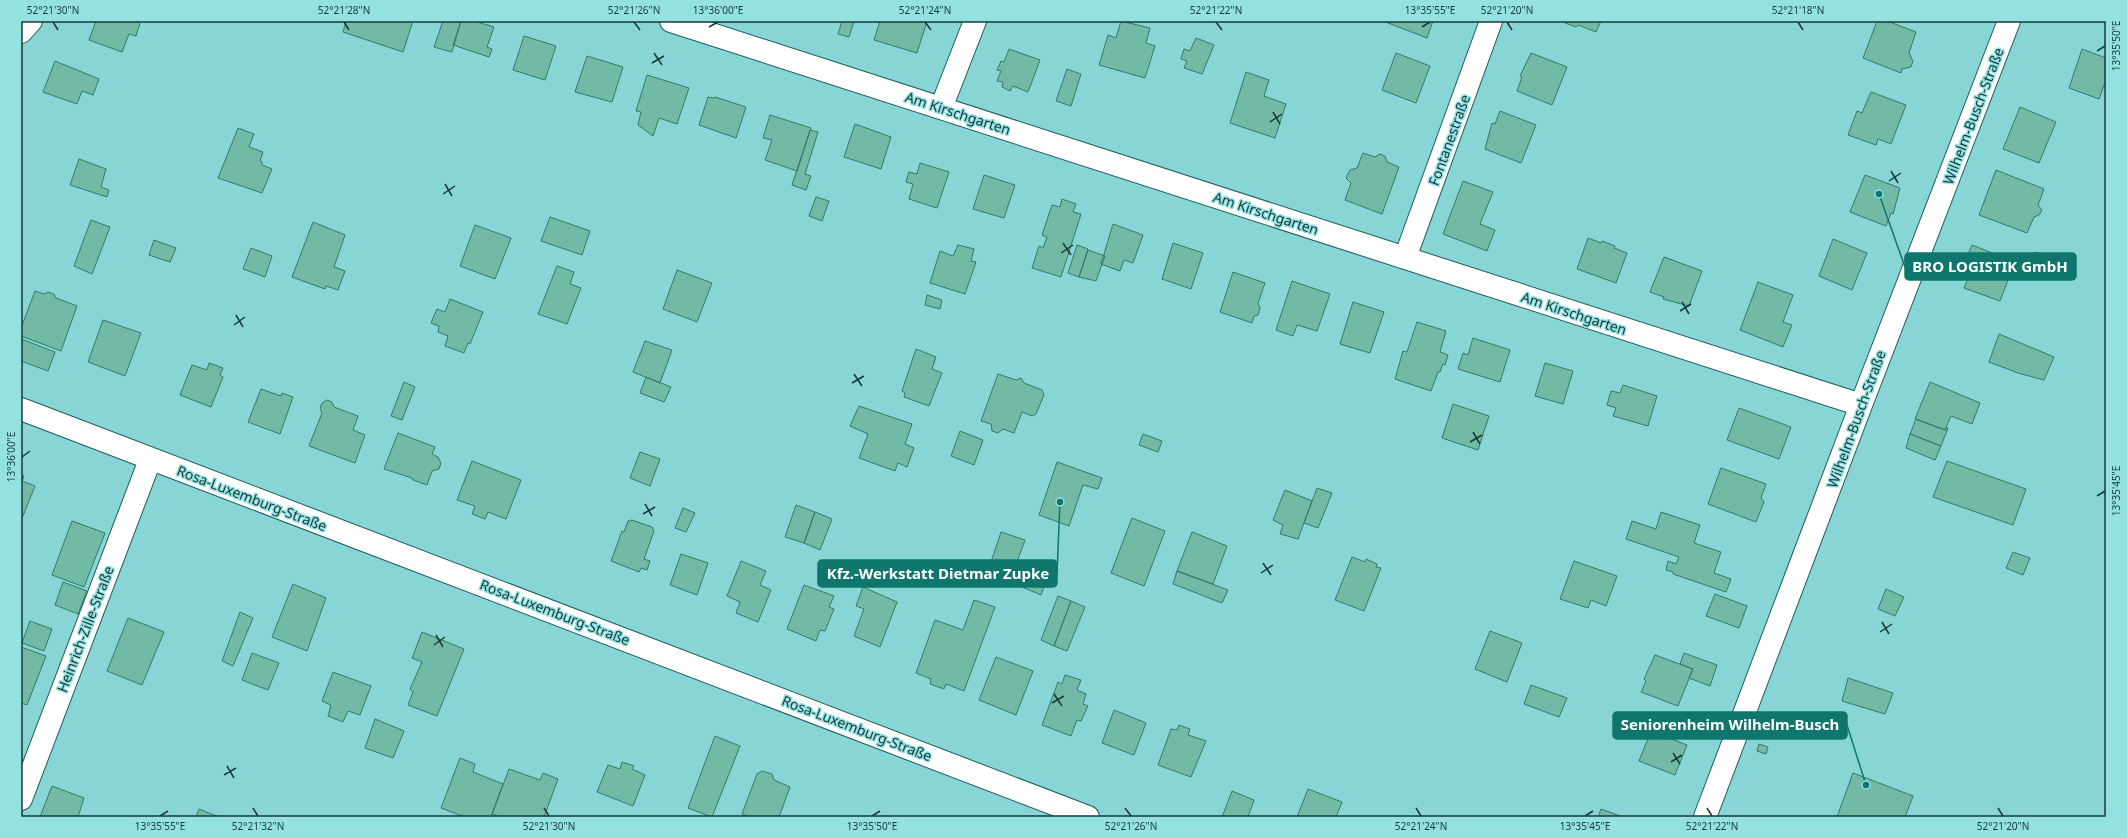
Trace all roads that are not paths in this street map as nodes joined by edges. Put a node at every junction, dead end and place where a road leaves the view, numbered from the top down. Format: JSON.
{"nodes":[{"id":1,"x":31,"y":21,"type":"edge"},
{"id":2,"x":671,"y":21,"type":"edge"},
{"id":3,"x":975,"y":21,"type":"edge"},
{"id":4,"x":1491,"y":21,"type":"edge"},
{"id":5,"x":2010,"y":21,"type":"edge"},
{"id":6,"x":21,"y":32,"type":"edge"},
{"id":7,"x":941,"y":108,"type":"junction"},
{"id":8,"x":1405,"y":258,"type":"junction"},
{"id":9,"x":1861,"y":405,"type":"junction"},
{"id":10,"x":21,"y":409,"type":"edge"},
{"id":11,"x":150,"y":460,"type":"junction"},
{"id":12,"x":21,"y":799,"type":"edge"},
{"id":13,"x":1088,"y":817,"type":"edge"},
{"id":14,"x":1705,"y":817,"type":"edge"}],
"edges":[{"from":1,"to":6,"type":"street"},
{"from":2,"to":7,"type":"street","name":"Am Kirschgarten"},
{"from":3,"to":7,"type":"street"},
{"from":4,"to":8,"type":"street","name":"Fontanestraße"},
{"from":5,"to":9,"type":"street","name":"Wilhelm-Busch-Straße"},
{"from":7,"to":8,"type":"street","name":"Am Kirschgarten"},
{"from":8,"to":9,"type":"street","name":"Am Kirschgarten"},
{"from":9,"to":14,"type":"street","name":"Wilhelm-Busch-Straße"},
{"from":10,"to":11,"type":"street","name":"Rosa-Luxemburg-Straße"},
{"from":11,"to":12,"type":"street","name":"Heinrich-Zille-Straße"},
{"from":11,"to":13,"type":"street","name":"Rosa-Luxemburg-Straße"}]}
